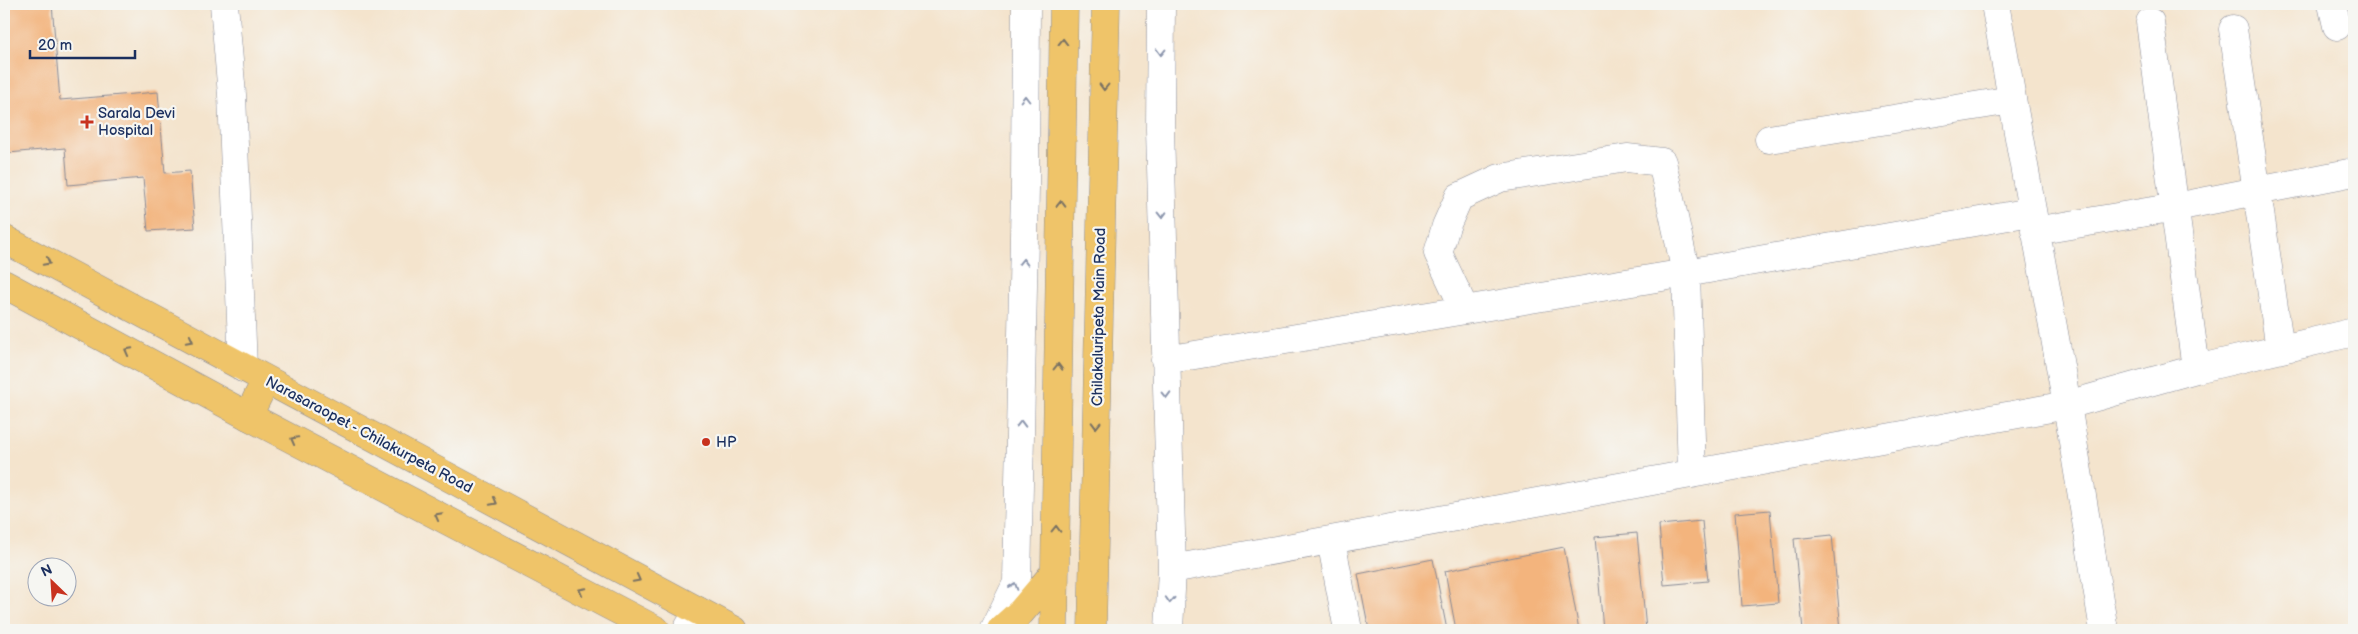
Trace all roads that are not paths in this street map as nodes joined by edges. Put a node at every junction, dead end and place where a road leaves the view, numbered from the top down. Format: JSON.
{"nodes":[{"id":1,"x":224,"y":4,"type":"edge"},
{"id":2,"x":1026,"y":4,"type":"edge"},
{"id":3,"x":1064,"y":4,"type":"edge"},
{"id":4,"x":1106,"y":4,"type":"edge"},
{"id":5,"x":1161,"y":4,"type":"edge"},
{"id":6,"x":1995,"y":4,"type":"edge"},
{"id":7,"x":2150,"y":22,"type":"dead end"},
{"id":8,"x":2233,"y":29,"type":"dead end"},
{"id":9,"x":2012,"y":100,"type":"junction"},
{"id":10,"x":1769,"y":139,"type":"dead end"},
{"id":11,"x":2354,"y":172,"type":"edge"},
{"id":12,"x":2257,"y":191,"type":"junction"},
{"id":13,"x":2176,"y":207,"type":"junction"},
{"id":14,"x":2033,"y":222,"type":"junction"},
{"id":15,"x":4,"y":239,"type":"edge"},
{"id":16,"x":1686,"y":273,"type":"junction"},
{"id":17,"x":4,"y":284,"type":"edge"},
{"id":18,"x":1465,"y":310,"type":"junction"},
{"id":19,"x":2354,"y":332,"type":"edge"},
{"id":20,"x":2280,"y":349,"type":"junction"},
{"id":21,"x":1165,"y":360,"type":"junction"},
{"id":22,"x":2196,"y":369,"type":"junction"},
{"id":23,"x":254,"y":374,"type":"junction"},
{"id":24,"x":2067,"y":405,"type":"junction"},
{"id":25,"x":248,"y":416,"type":"junction"},
{"id":26,"x":1692,"y":474,"type":"junction"},
{"id":27,"x":1331,"y":540,"type":"junction"},
{"id":28,"x":1172,"y":569,"type":"junction"},
{"id":29,"x":1055,"y":572,"type":"junction"},
{"id":30,"x":693,"y":621,"type":"edge"},
{"id":31,"x":656,"y":630,"type":"edge"},
{"id":32,"x":734,"y":630,"type":"edge"},
{"id":33,"x":994,"y":630,"type":"edge"},
{"id":34,"x":1001,"y":630,"type":"edge"},
{"id":35,"x":1054,"y":630,"type":"edge"},
{"id":36,"x":1092,"y":630,"type":"edge"},
{"id":37,"x":1168,"y":630,"type":"edge"},
{"id":38,"x":1348,"y":630,"type":"edge"},
{"id":39,"x":2104,"y":630,"type":"edge"}],
"edges":[{"from":1,"to":23,"type":"street"},
{"from":33,"to":2,"type":"street","one_way":true},
{"from":29,"to":3,"type":"main road","one_way":true},
{"from":4,"to":36,"type":"main road","name":"Chilakaluripeta Main Road","one_way":true},
{"from":5,"to":21,"type":"street","one_way":true},
{"from":6,"to":9,"type":"street"},
{"from":7,"to":13,"type":"street"},
{"from":8,"to":12,"type":"street"},
{"from":9,"to":10,"type":"street"},
{"from":9,"to":14,"type":"street"},
{"from":11,"to":12,"type":"street"},
{"from":12,"to":13,"type":"street"},
{"from":12,"to":20,"type":"street"},
{"from":13,"to":14,"type":"street"},
{"from":13,"to":22,"type":"street"},
{"from":14,"to":16,"type":"street"},
{"from":14,"to":24,"type":"street"},
{"from":15,"to":23,"type":"main road","name":"Narasaraopet - Chilakurpeta Road","one_way":true},
{"from":16,"to":18,"type":"street"},
{"from":16,"to":18,"type":"street"},
{"from":16,"to":26,"type":"street"},
{"from":25,"to":17,"type":"main road","one_way":true},
{"from":18,"to":21,"type":"street"},
{"from":19,"to":20,"type":"street"},
{"from":20,"to":22,"type":"street"},
{"from":21,"to":28,"type":"street","one_way":true},
{"from":22,"to":24,"type":"street"},
{"from":23,"to":25,"type":"main road"},
{"from":23,"to":30,"type":"main road","name":"Narasaraopet - Chilakurpeta Road","one_way":true},
{"from":24,"to":26,"type":"street"},
{"from":24,"to":39,"type":"street"},
{"from":31,"to":25,"type":"main road","one_way":true},
{"from":26,"to":27,"type":"street"},
{"from":27,"to":28,"type":"street"},
{"from":27,"to":38,"type":"street"},
{"from":28,"to":37,"type":"street","one_way":true},
{"from":29,"to":34,"type":"main road"},
{"from":29,"to":35,"type":"main road"},
{"from":30,"to":32,"type":"main road","name":"Narasaraopet - Chilakurpeta Road"}]}
